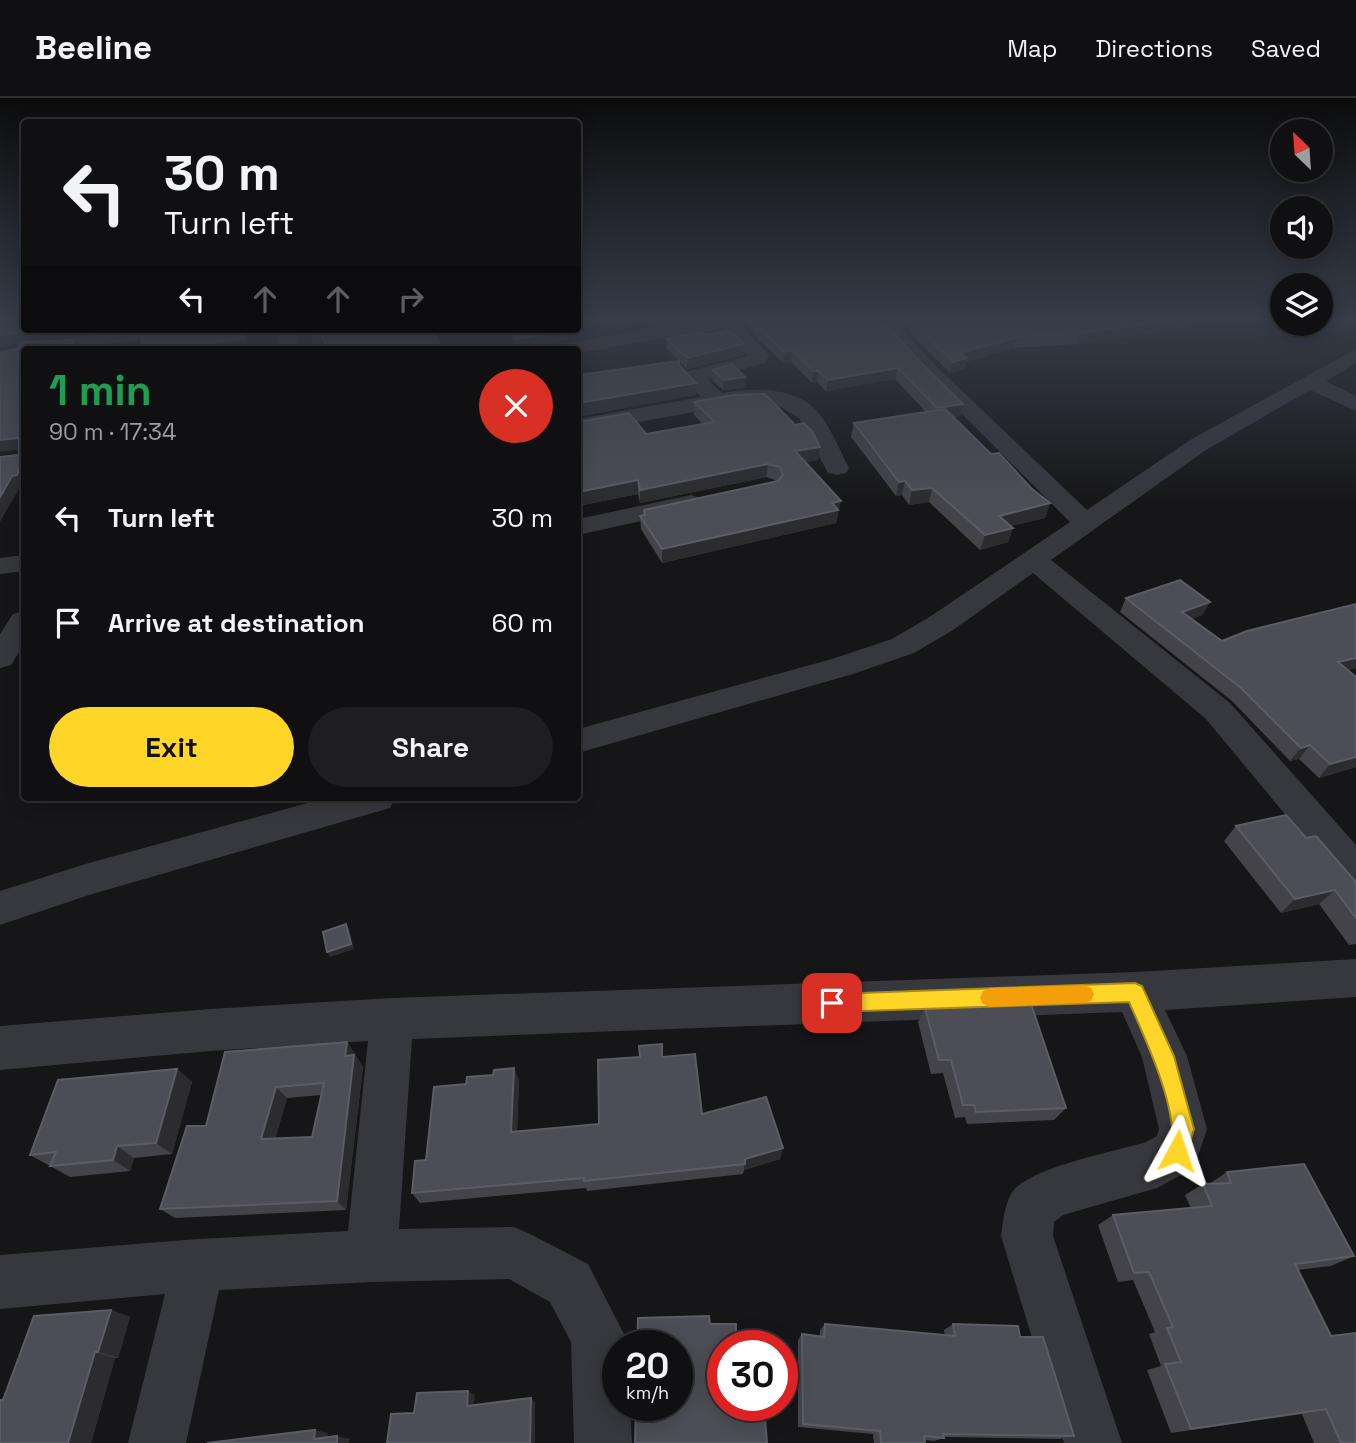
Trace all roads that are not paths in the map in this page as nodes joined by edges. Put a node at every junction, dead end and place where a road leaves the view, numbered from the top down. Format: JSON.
{"nodes":[{"id":1,"x":696,"y":380,"type":"edge"},
{"id":2,"x":939,"y":380,"type":"edge"},
{"id":3,"x":1309,"y":381,"type":"joint"},
{"id":4,"x":716,"y":400,"type":"junction"},
{"id":5,"x":1356,"y":404,"type":"edge"},
{"id":6,"x":581,"y":425,"type":"edge"},
{"id":7,"x":837,"y":468,"type":"dead end"},
{"id":8,"x":712,"y":499,"type":"edge"},
{"id":9,"x":1085,"y":522,"type":"junction"},
{"id":10,"x":581,"y":526,"type":"edge"},
{"id":11,"x":1032,"y":558,"type":"junction"},
{"id":12,"x":21,"y":562,"type":"edge"},
{"id":13,"x":0,"y":566,"type":"edge"},
{"id":14,"x":21,"y":626,"type":"edge"},
{"id":15,"x":0,"y":658,"type":"edge"},
{"id":16,"x":581,"y":740,"type":"edge"},
{"id":17,"x":355,"y":801,"type":"edge"},
{"id":18,"x":274,"y":812,"type":"edge"},
{"id":19,"x":1356,"y":872,"type":"edge"},
{"id":20,"x":0,"y":908,"type":"edge"},
{"id":21,"x":1356,"y":978,"type":"edge"},
{"id":22,"x":1135,"y":992,"type":"junction"},
{"id":23,"x":392,"y":1019,"type":"junction"},
{"id":24,"x":0,"y":1048,"type":"edge"},
{"id":25,"x":371,"y":1256,"type":"junction"},
{"id":26,"x":198,"y":1265,"type":"junction"},
{"id":27,"x":0,"y":1283,"type":"edge"},
{"id":28,"x":157,"y":1443,"type":"edge"},
{"id":29,"x":603,"y":1443,"type":"edge"},
{"id":30,"x":1093,"y":1443,"type":"edge"}],
"edges":[{"from":1,"to":4,"type":"street"},
{"from":2,"to":9,"type":"street"},
{"from":3,"to":5,"type":"street"},
{"from":3,"to":9,"type":"street"},
{"from":4,"to":6,"type":"street"},
{"from":4,"to":7,"type":"street"},
{"from":8,"to":10,"type":"street"},
{"from":9,"to":11,"type":"street"},
{"from":11,"to":16,"type":"street"},
{"from":11,"to":19,"type":"street"},
{"from":12,"to":13,"type":"street"},
{"from":14,"to":15,"type":"street"},
{"from":17,"to":18,"type":"street"},
{"from":18,"to":20,"type":"street"},
{"from":21,"to":22,"type":"street"},
{"from":22,"to":23,"type":"street"},
{"from":22,"to":30,"type":"street"},
{"from":23,"to":24,"type":"street"},
{"from":23,"to":25,"type":"street"},
{"from":25,"to":26,"type":"street"},
{"from":25,"to":29,"type":"street"},
{"from":26,"to":27,"type":"street"},
{"from":26,"to":28,"type":"street"}]}
